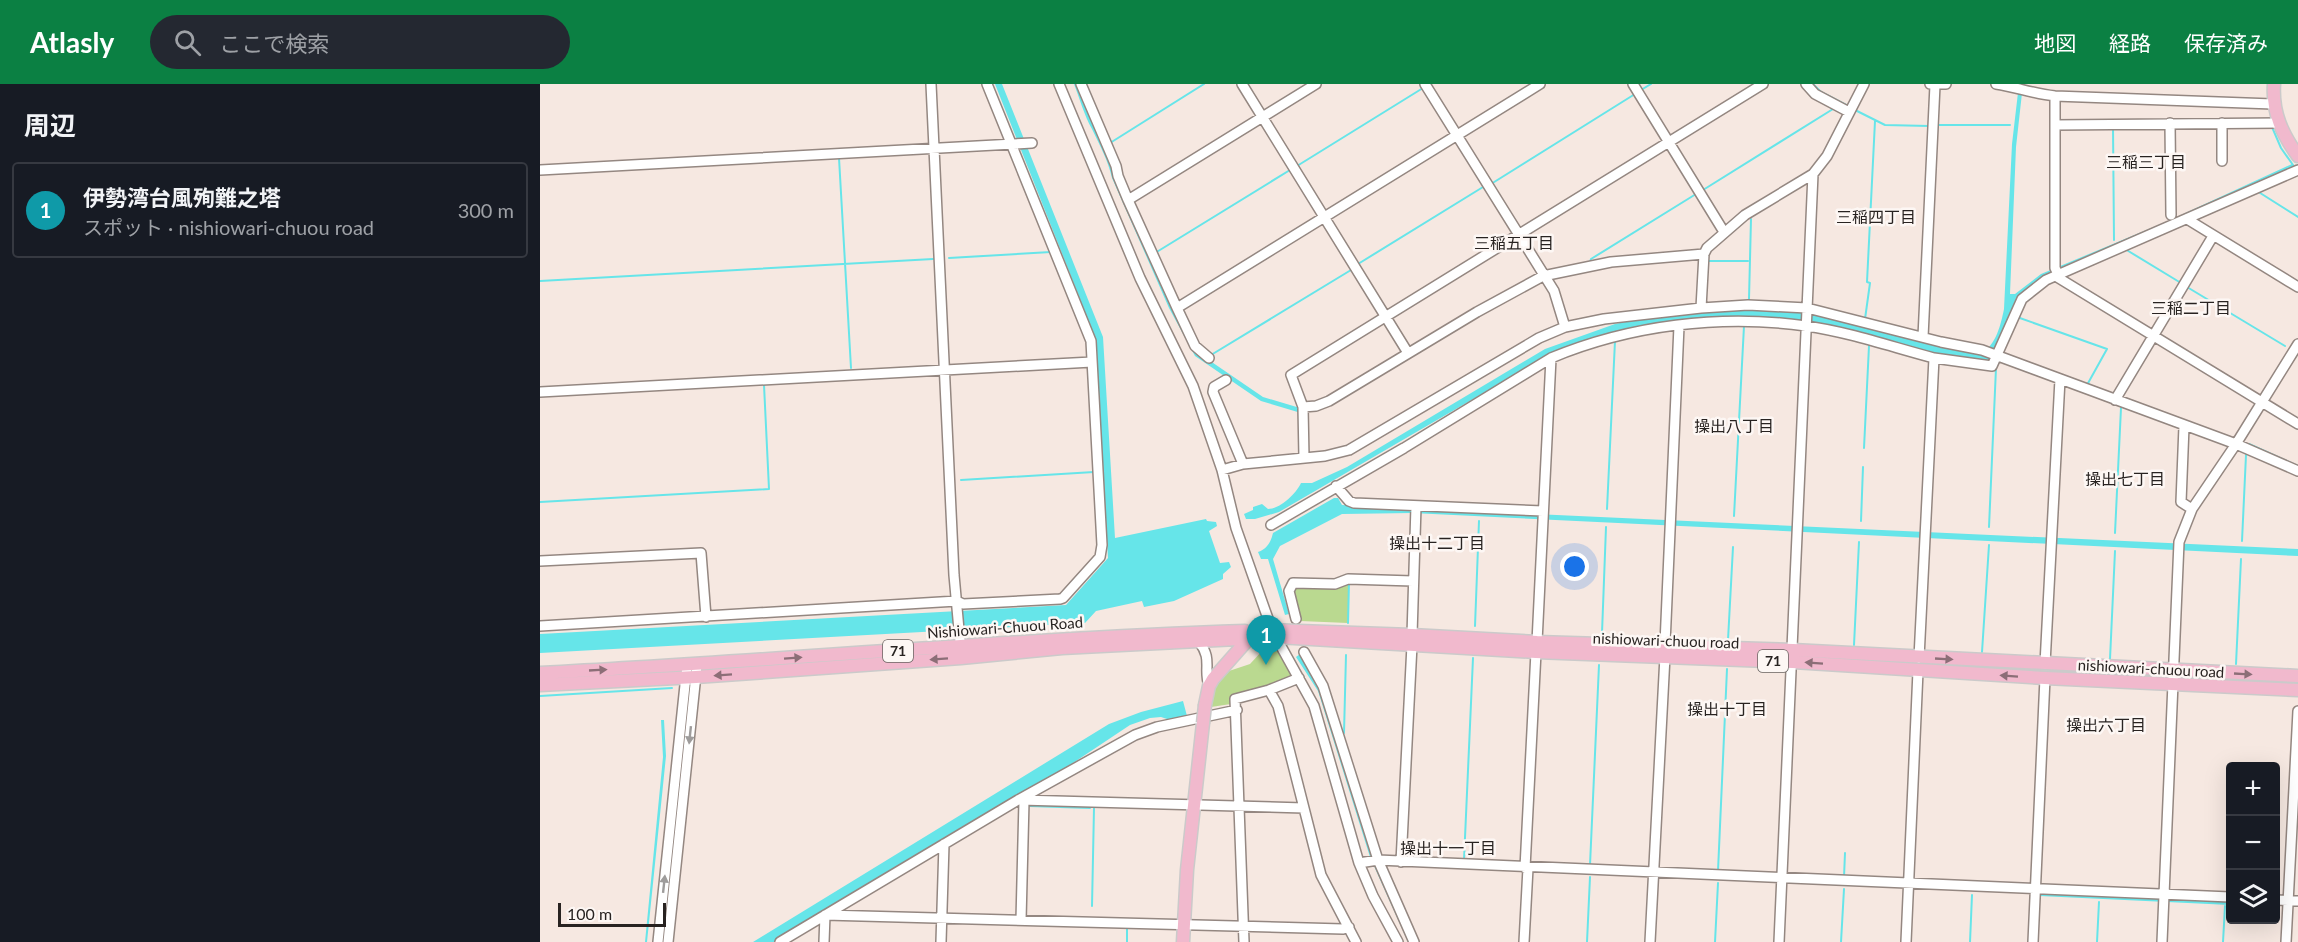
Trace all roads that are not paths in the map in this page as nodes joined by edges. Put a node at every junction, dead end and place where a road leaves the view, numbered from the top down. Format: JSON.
{"nodes":[{"id":1,"x":931,"y":84,"type":"edge"},
{"id":2,"x":987,"y":84,"type":"edge"},
{"id":3,"x":1059,"y":84,"type":"edge"},
{"id":4,"x":1094,"y":84,"type":"edge"},
{"id":5,"x":1242,"y":84,"type":"edge"},
{"id":6,"x":1316,"y":84,"type":"edge"},
{"id":7,"x":1425,"y":84,"type":"edge"},
{"id":8,"x":1540,"y":84,"type":"edge"},
{"id":9,"x":1634,"y":84,"type":"edge"},
{"id":10,"x":1763,"y":84,"type":"edge"},
{"id":11,"x":1806,"y":84,"type":"edge"},
{"id":12,"x":1864,"y":84,"type":"edge"},
{"id":13,"x":1932,"y":84,"type":"edge"},
{"id":14,"x":1946,"y":84,"type":"edge"},
{"id":15,"x":1996,"y":84,"type":"edge"},
{"id":16,"x":2274,"y":84,"type":"edge"},
{"id":17,"x":1082,"y":87,"type":"edge"},
{"id":18,"x":2055,"y":96,"type":"junction"},
{"id":19,"x":2273,"y":104,"type":"junction"},
{"id":20,"x":1849,"y":112,"type":"junction"},
{"id":21,"x":1262,"y":117,"type":"junction"},
{"id":22,"x":2170,"y":123,"type":"junction"},
{"id":23,"x":2222,"y":123,"type":"junction"},
{"id":24,"x":2278,"y":123,"type":"junction"},
{"id":25,"x":2055,"y":125,"type":"junction"},
{"id":26,"x":1457,"y":136,"type":"junction"},
{"id":27,"x":1670,"y":142,"type":"junction"},
{"id":28,"x":1032,"y":143,"type":"dead end"},
{"id":29,"x":1011,"y":144,"type":"junction"},
{"id":30,"x":934,"y":148,"type":"junction"},
{"id":31,"x":2298,"y":156,"type":"edge"},
{"id":32,"x":2222,"y":161,"type":"dead end"},
{"id":33,"x":540,"y":170,"type":"edge"},
{"id":34,"x":2298,"y":170,"type":"edge"},
{"id":35,"x":1813,"y":174,"type":"junction"},
{"id":36,"x":1128,"y":200,"type":"junction"},
{"id":37,"x":2171,"y":215,"type":"dead end"},
{"id":38,"x":1324,"y":217,"type":"junction"},
{"id":39,"x":2187,"y":219,"type":"junction"},
{"id":40,"x":1724,"y":232,"type":"junction"},
{"id":41,"x":1519,"y":236,"type":"junction"},
{"id":42,"x":2213,"y":236,"type":"junction"},
{"id":43,"x":1704,"y":254,"type":"junction"},
{"id":44,"x":2057,"y":273,"type":"junction"},
{"id":45,"x":1543,"y":276,"type":"junction"},
{"id":46,"x":2298,"y":287,"type":"edge"},
{"id":47,"x":1177,"y":308,"type":"junction"},
{"id":48,"x":1701,"y":308,"type":"junction"},
{"id":49,"x":1807,"y":310,"type":"junction"},
{"id":50,"x":1385,"y":317,"type":"junction"},
{"id":51,"x":1807,"y":325,"type":"junction"},
{"id":52,"x":1679,"y":326,"type":"junction"},
{"id":53,"x":1565,"y":327,"type":"junction"},
{"id":54,"x":2153,"y":336,"type":"junction"},
{"id":55,"x":1923,"y":337,"type":"junction"},
{"id":56,"x":2298,"y":344,"type":"edge"},
{"id":57,"x":1408,"y":353,"type":"junction"},
{"id":58,"x":1998,"y":355,"type":"junction"},
{"id":59,"x":1934,"y":357,"type":"junction"},
{"id":60,"x":1209,"y":358,"type":"dead end"},
{"id":61,"x":1551,"y":358,"type":"junction"},
{"id":62,"x":1092,"y":362,"type":"junction"},
{"id":63,"x":943,"y":369,"type":"junction"},
{"id":64,"x":2060,"y":379,"type":"junction"},
{"id":65,"x":1226,"y":380,"type":"dead end"},
{"id":66,"x":540,"y":392,"type":"edge"},
{"id":67,"x":2115,"y":400,"type":"junction"},
{"id":68,"x":2262,"y":403,"type":"junction"},
{"id":69,"x":1303,"y":407,"type":"junction"},
{"id":70,"x":2298,"y":424,"type":"edge"},
{"id":71,"x":2184,"y":426,"type":"junction"},
{"id":72,"x":2236,"y":444,"type":"junction"},
{"id":73,"x":1304,"y":458,"type":"junction"},
{"id":74,"x":1243,"y":464,"type":"junction"},
{"id":75,"x":1222,"y":470,"type":"junction"},
{"id":76,"x":2298,"y":471,"type":"edge"},
{"id":77,"x":1336,"y":486,"type":"junction"},
{"id":78,"x":1416,"y":507,"type":"junction"},
{"id":79,"x":2192,"y":509,"type":"junction"},
{"id":80,"x":1543,"y":512,"type":"junction"},
{"id":81,"x":1271,"y":525,"type":"dead end"},
{"id":82,"x":540,"y":561,"type":"edge"},
{"id":83,"x":1413,"y":581,"type":"junction"},
{"id":84,"x":958,"y":603,"type":"junction"},
{"id":85,"x":706,"y":617,"type":"junction"},
{"id":86,"x":1296,"y":619,"type":"dead end"},
{"id":87,"x":540,"y":626,"type":"edge"},
{"id":88,"x":1274,"y":633,"type":"junction"},
{"id":89,"x":1252,"y":635,"type":"junction"},
{"id":90,"x":1412,"y":640,"type":"junction"},
{"id":91,"x":1199,"y":642,"type":"junction"},
{"id":92,"x":1537,"y":647,"type":"junction"},
{"id":93,"x":961,"y":648,"type":"junction"},
{"id":94,"x":1665,"y":650,"type":"junction"},
{"id":95,"x":1304,"y":652,"type":"dead end"},
{"id":96,"x":1793,"y":656,"type":"junction"},
{"id":97,"x":1919,"y":664,"type":"junction"},
{"id":98,"x":2045,"y":664,"type":"junction"},
{"id":99,"x":2173,"y":670,"type":"junction"},
{"id":100,"x":691,"y":671,"type":"junction"},
{"id":101,"x":540,"y":673,"type":"edge"},
{"id":102,"x":2298,"y":676,"type":"edge"},
{"id":103,"x":1299,"y":678,"type":"junction"},
{"id":104,"x":2045,"y":678,"type":"junction"},
{"id":105,"x":540,"y":685,"type":"edge"},
{"id":106,"x":2173,"y":685,"type":"junction"},
{"id":107,"x":1209,"y":686,"type":"junction"},
{"id":108,"x":1269,"y":690,"type":"junction"},
{"id":109,"x":2298,"y":690,"type":"edge"},
{"id":110,"x":1237,"y":710,"type":"junction"},
{"id":111,"x":2298,"y":711,"type":"edge"},
{"id":112,"x":1021,"y":800,"type":"junction"},
{"id":113,"x":1193,"y":806,"type":"junction"},
{"id":114,"x":1240,"y":808,"type":"junction"},
{"id":115,"x":1301,"y":809,"type":"junction"},
{"id":116,"x":944,"y":844,"type":"junction"},
{"id":117,"x":1368,"y":861,"type":"junction"},
{"id":118,"x":1401,"y":861,"type":"junction"},
{"id":119,"x":1527,"y":868,"type":"junction"},
{"id":120,"x":1654,"y":873,"type":"junction"},
{"id":121,"x":1782,"y":878,"type":"junction"},
{"id":122,"x":1909,"y":883,"type":"junction"},
{"id":123,"x":2036,"y":888,"type":"junction"},
{"id":124,"x":2164,"y":894,"type":"junction"},
{"id":125,"x":2226,"y":897,"type":"edge"},
{"id":126,"x":2291,"y":904,"type":"edge"},
{"id":127,"x":825,"y":915,"type":"junction"},
{"id":128,"x":941,"y":918,"type":"junction"},
{"id":129,"x":1021,"y":920,"type":"junction"},
{"id":130,"x":1184,"y":924,"type":"junction"},
{"id":131,"x":1244,"y":926,"type":"junction"},
{"id":132,"x":1346,"y":928,"type":"junction"},
{"id":133,"x":658,"y":942,"type":"edge"},
{"id":134,"x":669,"y":942,"type":"edge"},
{"id":135,"x":780,"y":942,"type":"edge"},
{"id":136,"x":824,"y":942,"type":"edge"},
{"id":137,"x":941,"y":942,"type":"edge"},
{"id":138,"x":1184,"y":942,"type":"edge"},
{"id":139,"x":1244,"y":942,"type":"edge"},
{"id":140,"x":1356,"y":942,"type":"edge"},
{"id":141,"x":1398,"y":942,"type":"edge"},
{"id":142,"x":1414,"y":942,"type":"edge"},
{"id":143,"x":1524,"y":942,"type":"edge"},
{"id":144,"x":1650,"y":942,"type":"edge"},
{"id":145,"x":1779,"y":942,"type":"edge"},
{"id":146,"x":1906,"y":942,"type":"edge"},
{"id":147,"x":2033,"y":942,"type":"edge"},
{"id":148,"x":2162,"y":942,"type":"edge"},
{"id":149,"x":2286,"y":942,"type":"edge"}],
"edges":[{"from":1,"to":30,"type":"street"},
{"from":2,"to":29,"type":"street"},
{"from":3,"to":75,"type":"street"},
{"from":4,"to":17,"type":"street"},
{"from":5,"to":21,"type":"street"},
{"from":6,"to":21,"type":"street"},
{"from":7,"to":26,"type":"street"},
{"from":8,"to":26,"type":"street"},
{"from":9,"to":27,"type":"street"},
{"from":10,"to":27,"type":"street"},
{"from":11,"to":20,"type":"street"},
{"from":12,"to":20,"type":"street"},
{"from":13,"to":14,"type":"street"},
{"from":13,"to":55,"type":"street"},
{"from":15,"to":18,"type":"street"},
{"from":16,"to":19,"type":"main road"},
{"from":17,"to":36,"type":"street"},
{"from":18,"to":19,"type":"street"},
{"from":18,"to":25,"type":"street"},
{"from":19,"to":24,"type":"main road"},
{"from":20,"to":35,"type":"street"},
{"from":21,"to":36,"type":"street"},
{"from":21,"to":38,"type":"street"},
{"from":22,"to":23,"type":"street"},
{"from":22,"to":25,"type":"street"},
{"from":22,"to":37,"type":"street"},
{"from":23,"to":24,"type":"street"},
{"from":23,"to":32,"type":"street"},
{"from":24,"to":31,"type":"main road"},
{"from":25,"to":44,"type":"street"},
{"from":26,"to":38,"type":"street"},
{"from":26,"to":41,"type":"street"},
{"from":27,"to":40,"type":"street"},
{"from":27,"to":41,"type":"street"},
{"from":28,"to":29,"type":"street"},
{"from":29,"to":30,"type":"street"},
{"from":29,"to":62,"type":"street"},
{"from":30,"to":33,"type":"street"},
{"from":30,"to":63,"type":"street"},
{"from":34,"to":39,"type":"street"},
{"from":35,"to":40,"type":"street"},
{"from":35,"to":49,"type":"street"},
{"from":36,"to":47,"type":"street"},
{"from":38,"to":47,"type":"street"},
{"from":38,"to":50,"type":"street"},
{"from":39,"to":42,"type":"street"},
{"from":39,"to":44,"type":"street"},
{"from":40,"to":43,"type":"street"},
{"from":41,"to":45,"type":"street"},
{"from":41,"to":50,"type":"street"},
{"from":42,"to":46,"type":"street"},
{"from":42,"to":54,"type":"street"},
{"from":43,"to":45,"type":"street"},
{"from":43,"to":48,"type":"street"},
{"from":44,"to":54,"type":"street"},
{"from":44,"to":58,"type":"street"},
{"from":45,"to":53,"type":"street"},
{"from":45,"to":57,"type":"street"},
{"from":47,"to":60,"type":"street"},
{"from":48,"to":49,"type":"street"},
{"from":48,"to":53,"type":"street"},
{"from":49,"to":51,"type":"street"},
{"from":49,"to":55,"type":"street"},
{"from":50,"to":57,"type":"street"},
{"from":50,"to":69,"type":"street"},
{"from":51,"to":52,"type":"street"},
{"from":51,"to":59,"type":"street"},
{"from":51,"to":96,"type":"street"},
{"from":52,"to":61,"type":"street"},
{"from":52,"to":94,"type":"street"},
{"from":53,"to":73,"type":"street"},
{"from":54,"to":67,"type":"street"},
{"from":54,"to":68,"type":"street"},
{"from":55,"to":58,"type":"street"},
{"from":56,"to":68,"type":"street"},
{"from":57,"to":69,"type":"street"},
{"from":58,"to":59,"type":"street"},
{"from":58,"to":64,"type":"street"},
{"from":59,"to":97,"type":"street"},
{"from":61,"to":77,"type":"street"},
{"from":61,"to":80,"type":"street"},
{"from":62,"to":63,"type":"street"},
{"from":62,"to":84,"type":"street"},
{"from":63,"to":66,"type":"street"},
{"from":63,"to":84,"type":"street"},
{"from":64,"to":67,"type":"street"},
{"from":64,"to":98,"type":"street"},
{"from":65,"to":74,"type":"street"},
{"from":67,"to":71,"type":"street"},
{"from":68,"to":70,"type":"street"},
{"from":68,"to":72,"type":"street"},
{"from":69,"to":73,"type":"street"},
{"from":71,"to":72,"type":"street"},
{"from":71,"to":79,"type":"street"},
{"from":72,"to":76,"type":"street"},
{"from":72,"to":79,"type":"street"},
{"from":73,"to":74,"type":"street"},
{"from":74,"to":75,"type":"street"},
{"from":75,"to":88,"type":"street"},
{"from":77,"to":78,"type":"street"},
{"from":77,"to":81,"type":"street"},
{"from":78,"to":80,"type":"street"},
{"from":78,"to":83,"type":"street"},
{"from":79,"to":99,"type":"street"},
{"from":80,"to":92,"type":"street"},
{"from":82,"to":85,"type":"street"},
{"from":83,"to":86,"type":"street"},
{"from":83,"to":90,"type":"street"},
{"from":84,"to":85,"type":"street"},
{"from":84,"to":93,"type":"street"},
{"from":85,"to":87,"type":"street"},
{"from":88,"to":89,"type":"main road","name":"nishiowari-chuou road","number":"71"},
{"from":88,"to":90,"type":"main road","name":"nishiowari-chuou road","number":"71"},
{"from":88,"to":103,"type":"street"},
{"from":89,"to":91,"type":"main road","name":"Nishiowari-Chuou Road","number":"71"},
{"from":89,"to":93,"type":"main road","name":"Nishiowari-Chuou Road","number":"71"},
{"from":89,"to":107,"type":"main road"},
{"from":90,"to":92,"type":"main road","name":"nishiowari-chuou road","number":"71"},
{"from":90,"to":118,"type":"street"},
{"from":91,"to":93,"type":"main road","name":"Nishiowari-Chuou Road","number":"71"},
{"from":91,"to":107,"type":"street"},
{"from":92,"to":94,"type":"main road","name":"nishiowari-chuou road","number":"71"},
{"from":92,"to":119,"type":"street"},
{"from":93,"to":100,"type":"main road","name":"Nishiowari-Chuou Road","number":"71"},
{"from":94,"to":96,"type":"main road","name":"nishiowari-chuou road","number":"71"},
{"from":94,"to":120,"type":"street"},
{"from":95,"to":117,"type":"street"},
{"from":96,"to":97,"type":"main road","name":"nishiowari-chuou road","number":"71"},
{"from":96,"to":121,"type":"street"},
{"from":97,"to":98,"type":"main road","name":"nishiowari-chuou road","number":"71","one_way":true},
{"from":104,"to":97,"type":"main road","name":"nishiowari-chuou road","number":"71","one_way":true},
{"from":97,"to":122,"type":"street"},
{"from":98,"to":99,"type":"main road","name":"nishiowari-chuou road","number":"71"},
{"from":99,"to":102,"type":"main road","name":"nishiowari-chuou road","number":"71","one_way":true},
{"from":99,"to":106,"type":"street"},
{"from":101,"to":100,"type":"main road","name":"Nishiowari-Chuou Road","number":"71","one_way":true},
{"from":100,"to":105,"type":"main road","name":"Nishiowari-Chuou Road","number":"71"},
{"from":133,"to":100,"type":"street","one_way":true},
{"from":100,"to":134,"type":"street","one_way":true},
{"from":103,"to":108,"type":"street"},
{"from":103,"to":117,"type":"street"},
{"from":104,"to":106,"type":"main road","name":"nishiowari-chuou road","number":"71"},
{"from":104,"to":123,"type":"street"},
{"from":106,"to":109,"type":"main road","name":"nishiowari-chuou road","number":"71"},
{"from":106,"to":124,"type":"street"},
{"from":107,"to":113,"type":"main road","bridge":true},
{"from":108,"to":110,"type":"street"},
{"from":108,"to":115,"type":"street"},
{"from":110,"to":112,"type":"street"},
{"from":110,"to":114,"type":"street"},
{"from":111,"to":126,"type":"street"},
{"from":112,"to":113,"type":"street"},
{"from":112,"to":116,"type":"street"},
{"from":112,"to":129,"type":"street"},
{"from":113,"to":114,"type":"street"},
{"from":113,"to":130,"type":"main road"},
{"from":114,"to":115,"type":"street"},
{"from":114,"to":131,"type":"street"},
{"from":115,"to":132,"type":"street"},
{"from":116,"to":127,"type":"street"},
{"from":116,"to":128,"type":"street"},
{"from":117,"to":118,"type":"street"},
{"from":117,"to":141,"type":"street"},
{"from":117,"to":142,"type":"street"},
{"from":118,"to":119,"type":"street"},
{"from":119,"to":120,"type":"street"},
{"from":119,"to":143,"type":"street"},
{"from":120,"to":121,"type":"street"},
{"from":120,"to":144,"type":"street"},
{"from":121,"to":122,"type":"street"},
{"from":121,"to":145,"type":"street"},
{"from":122,"to":123,"type":"street"},
{"from":122,"to":146,"type":"street"},
{"from":123,"to":124,"type":"street"},
{"from":123,"to":147,"type":"street"},
{"from":124,"to":125,"type":"street"},
{"from":124,"to":148,"type":"street"},
{"from":126,"to":149,"type":"street"},
{"from":127,"to":128,"type":"street"},
{"from":127,"to":135,"type":"street"},
{"from":127,"to":136,"type":"street"},
{"from":128,"to":129,"type":"street"},
{"from":128,"to":137,"type":"street"},
{"from":129,"to":130,"type":"street"},
{"from":130,"to":131,"type":"street"},
{"from":130,"to":138,"type":"main road"},
{"from":131,"to":132,"type":"street"},
{"from":131,"to":139,"type":"street"},
{"from":132,"to":140,"type":"street"}]}
